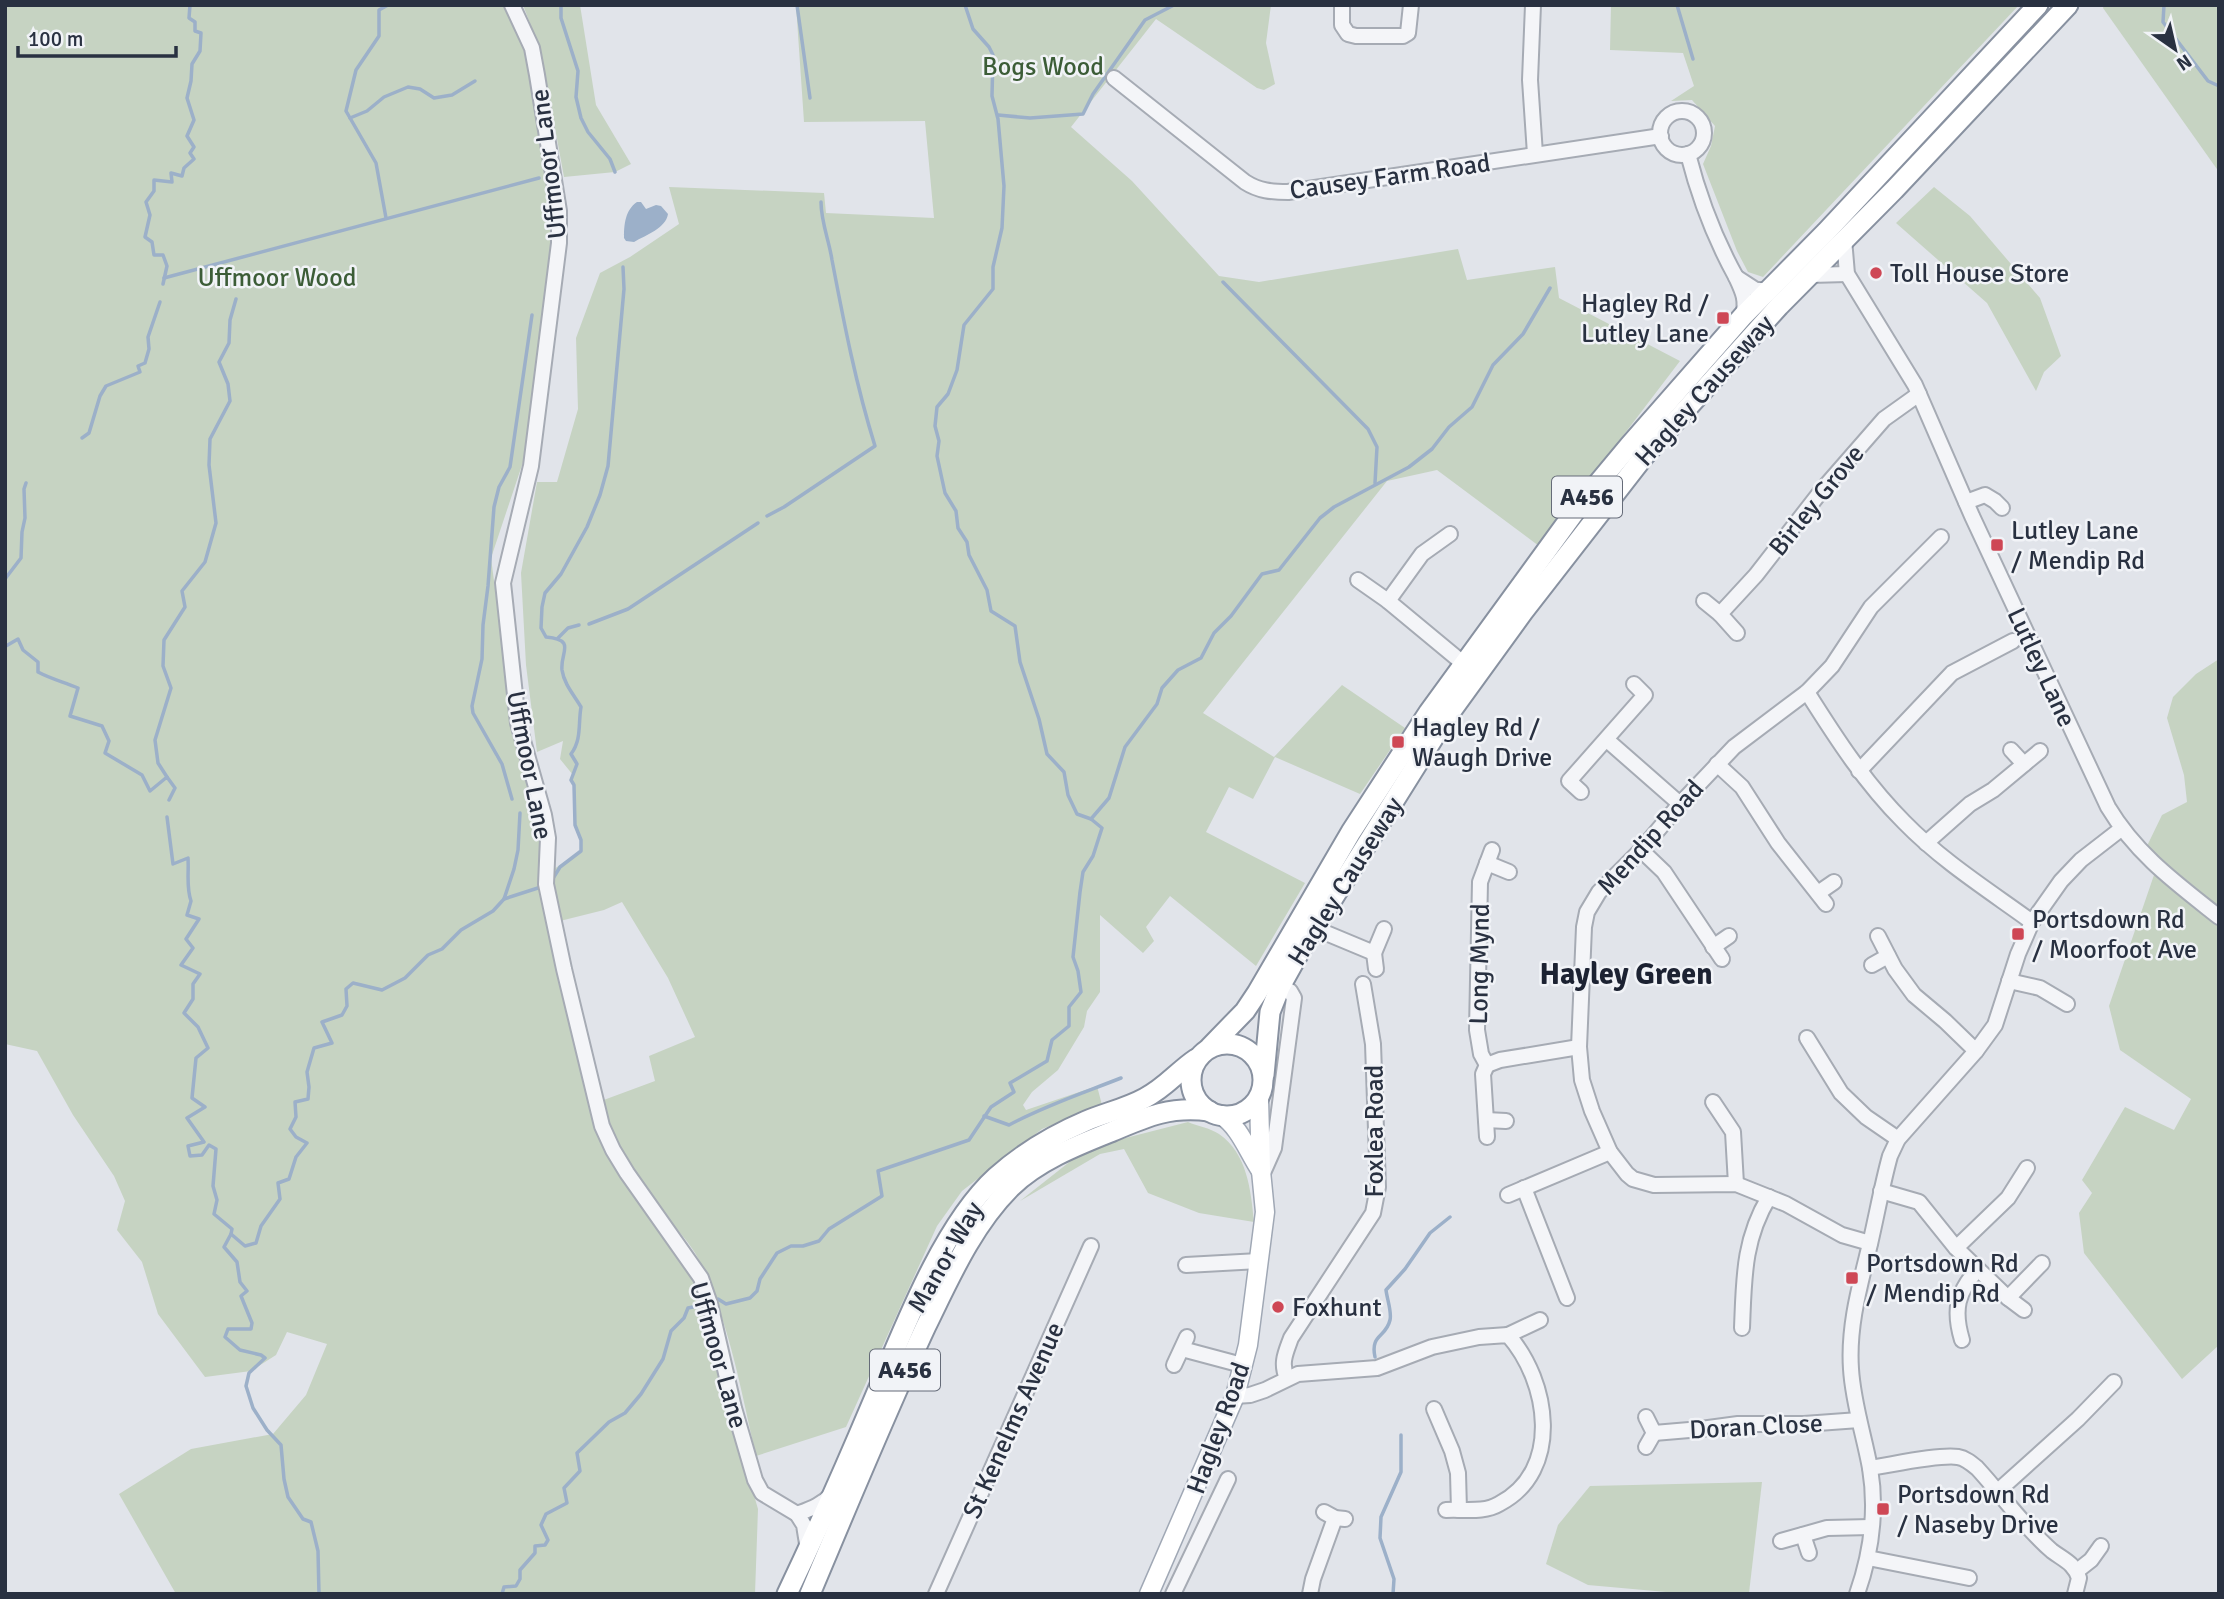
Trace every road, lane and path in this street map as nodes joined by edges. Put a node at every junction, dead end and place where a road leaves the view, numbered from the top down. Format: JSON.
{"nodes":[{"id":1,"x":512,"y":5,"type":"edge"},
{"id":2,"x":1342,"y":5,"type":"edge"},
{"id":3,"x":1410,"y":5,"type":"edge"},
{"id":4,"x":1533,"y":5,"type":"edge"},
{"id":5,"x":2038,"y":5,"type":"edge"},
{"id":6,"x":2068,"y":5,"type":"edge"},
{"id":7,"x":1114,"y":78,"type":"dead end"},
{"id":8,"x":1661,"y":136,"type":"junction"},
{"id":9,"x":1535,"y":154,"type":"junction"},
{"id":10,"x":1688,"y":154,"type":"junction"},
{"id":11,"x":1844,"y":239,"type":"junction"},
{"id":12,"x":1847,"y":274,"type":"junction"},
{"id":13,"x":1810,"y":275,"type":"junction"},
{"id":14,"x":1735,"y":277,"type":"junction"},
{"id":15,"x":1768,"y":290,"type":"junction"},
{"id":16,"x":1743,"y":316,"type":"junction"},
{"id":17,"x":1919,"y":394,"type":"junction"},
{"id":18,"x":1966,"y":502,"type":"junction"},
{"id":19,"x":2002,"y":508,"type":"dead end"},
{"id":20,"x":1450,"y":534,"type":"dead end"},
{"id":21,"x":1941,"y":537,"type":"dead end"},
{"id":22,"x":1358,"y":580,"type":"dead end"},
{"id":23,"x":1388,"y":601,"type":"junction"},
{"id":24,"x":1704,"y":601,"type":"dead end"},
{"id":25,"x":1720,"y":614,"type":"junction"},
{"id":26,"x":1737,"y":633,"type":"dead end"},
{"id":27,"x":2013,"y":640,"type":"dead end"},
{"id":28,"x":1464,"y":664,"type":"junction"},
{"id":29,"x":1634,"y":684,"type":"dead end"},
{"id":30,"x":1807,"y":692,"type":"junction"},
{"id":31,"x":1607,"y":740,"type":"junction"},
{"id":32,"x":2011,"y":750,"type":"dead end"},
{"id":33,"x":2040,"y":751,"type":"dead end"},
{"id":34,"x":1717,"y":764,"type":"junction"},
{"id":35,"x":2024,"y":764,"type":"junction"},
{"id":36,"x":1860,"y":771,"type":"junction"},
{"id":37,"x":1581,"y":792,"type":"dead end"},
{"id":38,"x":1680,"y":804,"type":"junction"},
{"id":39,"x":2121,"y":829,"type":"junction"},
{"id":40,"x":1926,"y":843,"type":"junction"},
{"id":41,"x":1640,"y":850,"type":"junction"},
{"id":42,"x":1509,"y":872,"type":"dead end"},
{"id":43,"x":1834,"y":882,"type":"dead end"},
{"id":44,"x":2219,"y":917,"type":"edge"},
{"id":45,"x":2032,"y":922,"type":"junction"},
{"id":46,"x":1314,"y":928,"type":"junction"},
{"id":47,"x":1384,"y":929,"type":"dead end"},
{"id":48,"x":1729,"y":936,"type":"dead end"},
{"id":49,"x":1878,"y":936,"type":"dead end"},
{"id":50,"x":1374,"y":953,"type":"junction"},
{"id":51,"x":1888,"y":957,"type":"junction"},
{"id":52,"x":1872,"y":965,"type":"dead end"},
{"id":53,"x":1376,"y":969,"type":"dead end"},
{"id":54,"x":2009,"y":981,"type":"junction"},
{"id":55,"x":1363,"y":984,"type":"dead end"},
{"id":56,"x":2063,"y":984,"type":"dead end"},
{"id":57,"x":1280,"y":987,"type":"junction"},
{"id":58,"x":1807,"y":1038,"type":"dead end"},
{"id":59,"x":1580,"y":1048,"type":"junction"},
{"id":60,"x":1976,"y":1051,"type":"junction"},
{"id":61,"x":1203,"y":1053,"type":"junction"},
{"id":62,"x":1487,"y":1065,"type":"junction"},
{"id":63,"x":1264,"y":1076,"type":"junction"},
{"id":64,"x":1259,"y":1099,"type":"junction"},
{"id":65,"x":1713,"y":1102,"type":"dead end"},
{"id":66,"x":1215,"y":1113,"type":"junction"},
{"id":67,"x":1486,"y":1120,"type":"junction"},
{"id":68,"x":1506,"y":1121,"type":"dead end"},
{"id":69,"x":1487,"y":1137,"type":"dead end"},
{"id":70,"x":1898,"y":1139,"type":"junction"},
{"id":71,"x":1610,"y":1152,"type":"junction"},
{"id":72,"x":2027,"y":1168,"type":"dead end"},
{"id":73,"x":1261,"y":1174,"type":"junction"},
{"id":74,"x":1736,"y":1184,"type":"junction"},
{"id":75,"x":1524,"y":1188,"type":"junction"},
{"id":76,"x":1881,"y":1191,"type":"junction"},
{"id":77,"x":1508,"y":1195,"type":"dead end"},
{"id":78,"x":1769,"y":1197,"type":"junction"},
{"id":79,"x":1870,"y":1243,"type":"junction"},
{"id":80,"x":1091,"y":1246,"type":"dead end"},
{"id":81,"x":1956,"y":1248,"type":"junction"},
{"id":82,"x":1259,"y":1261,"type":"junction"},
{"id":83,"x":2042,"y":1263,"type":"dead end"},
{"id":84,"x":1186,"y":1265,"type":"dead end"},
{"id":85,"x":1978,"y":1269,"type":"junction"},
{"id":86,"x":1567,"y":1298,"type":"dead end"},
{"id":87,"x":2008,"y":1298,"type":"junction"},
{"id":88,"x":2024,"y":1310,"type":"dead end"},
{"id":89,"x":1540,"y":1320,"type":"dead end"},
{"id":90,"x":1738,"y":1320,"type":"dead end"},
{"id":91,"x":1508,"y":1335,"type":"junction"},
{"id":92,"x":1962,"y":1340,"type":"dead end"},
{"id":93,"x":1174,"y":1365,"type":"dead end"},
{"id":94,"x":1242,"y":1365,"type":"junction"},
{"id":95,"x":1287,"y":1378,"type":"junction"},
{"id":96,"x":2114,"y":1382,"type":"dead end"},
{"id":97,"x":1235,"y":1396,"type":"junction"},
{"id":98,"x":1434,"y":1409,"type":"dead end"},
{"id":99,"x":1646,"y":1417,"type":"dead end"},
{"id":100,"x":1859,"y":1420,"type":"junction"},
{"id":101,"x":1654,"y":1433,"type":"junction"},
{"id":102,"x":1646,"y":1447,"type":"dead end"},
{"id":103,"x":1870,"y":1468,"type":"junction"},
{"id":104,"x":1228,"y":1479,"type":"dead end"},
{"id":105,"x":1998,"y":1491,"type":"junction"},
{"id":106,"x":834,"y":1493,"type":"junction"},
{"id":107,"x":1186,"y":1511,"type":"junction"},
{"id":108,"x":797,"y":1514,"type":"junction"},
{"id":109,"x":1335,"y":1516,"type":"dead end"},
{"id":110,"x":1209,"y":1519,"type":"junction"},
{"id":111,"x":1871,"y":1528,"type":"junction"},
{"id":112,"x":1803,"y":1535,"type":"junction"},
{"id":113,"x":1780,"y":1541,"type":"dead end"},
{"id":114,"x":2101,"y":1546,"type":"dead end"},
{"id":115,"x":808,"y":1550,"type":"junction"},
{"id":116,"x":1809,"y":1553,"type":"dead end"},
{"id":117,"x":1868,"y":1558,"type":"junction"},
{"id":118,"x":2077,"y":1571,"type":"junction"},
{"id":119,"x":1969,"y":1578,"type":"dead end"},
{"id":120,"x":787,"y":1594,"type":"edge"},
{"id":121,"x":810,"y":1594,"type":"edge"},
{"id":122,"x":936,"y":1594,"type":"edge"},
{"id":123,"x":1149,"y":1594,"type":"edge"},
{"id":124,"x":1172,"y":1594,"type":"edge"},
{"id":125,"x":1310,"y":1594,"type":"edge"},
{"id":126,"x":1857,"y":1594,"type":"edge"},
{"id":127,"x":2074,"y":1594,"type":"edge"}],
"edges":[{"from":1,"to":108,"type":"street","name":"Uffmoor Lane"},
{"from":2,"to":3,"type":"street"},
{"from":4,"to":9,"type":"street"},
{"from":5,"to":15,"type":"highway","name":"Hagley Causeway","number":"A456"},
{"from":6,"to":11,"type":"highway","name":"Hagley Causeway","number":"A456"},
{"from":7,"to":9,"type":"street","name":"Causey Farm Road"},
{"from":8,"to":9,"type":"street","name":"Causey Farm Road"},
{"from":8,"to":10,"type":"street"},
{"from":8,"to":10,"type":"street"},
{"from":10,"to":14,"type":"street"},
{"from":11,"to":12,"type":"street","name":"Lutley Lane"},
{"from":11,"to":13,"type":"highway","name":"Hagley Causeway","number":"A456"},
{"from":12,"to":13,"type":"street"},
{"from":12,"to":17,"type":"street","name":"Lutley Lane"},
{"from":13,"to":46,"type":"highway","name":"Hagley Causeway","number":"A456"},
{"from":14,"to":15,"type":"street"},
{"from":14,"to":16,"type":"street"},
{"from":15,"to":16,"type":"highway","name":"Hagley Causeway","number":"A456"},
{"from":16,"to":28,"type":"highway","name":"Hagley Causeway","number":"A456"},
{"from":17,"to":18,"type":"street","name":"Lutley Lane"},
{"from":17,"to":25,"type":"street","name":"Birley Grove"},
{"from":18,"to":19,"type":"street"},
{"from":18,"to":39,"type":"street","name":"Lutley Lane"},
{"from":20,"to":23,"type":"street"},
{"from":21,"to":30,"type":"street","name":"Mendip Road"},
{"from":22,"to":23,"type":"street"},
{"from":23,"to":28,"type":"street"},
{"from":24,"to":25,"type":"street"},
{"from":25,"to":26,"type":"street"},
{"from":27,"to":36,"type":"street"},
{"from":28,"to":61,"type":"highway","name":"Hagley Causeway","number":"A456"},
{"from":29,"to":31,"type":"street"},
{"from":30,"to":34,"type":"street","name":"Mendip Road"},
{"from":30,"to":36,"type":"street"},
{"from":31,"to":37,"type":"street"},
{"from":31,"to":38,"type":"street"},
{"from":32,"to":35,"type":"street"},
{"from":33,"to":35,"type":"street"},
{"from":34,"to":38,"type":"street","name":"Mendip Road"},
{"from":34,"to":43,"type":"street"},
{"from":35,"to":40,"type":"street"},
{"from":36,"to":40,"type":"street"},
{"from":38,"to":41,"type":"street","name":"Mendip Road"},
{"from":39,"to":44,"type":"street","name":"Lutley Lane"},
{"from":39,"to":45,"type":"street"},
{"from":40,"to":45,"type":"street"},
{"from":41,"to":48,"type":"street"},
{"from":41,"to":59,"type":"street","name":"Mendip Road"},
{"from":42,"to":62,"type":"street","name":"Long Mynd"},
{"from":45,"to":54,"type":"street"},
{"from":46,"to":50,"type":"street"},
{"from":46,"to":57,"type":"highway","name":"Hagley Causeway","number":"A456"},
{"from":47,"to":50,"type":"street"},
{"from":49,"to":51,"type":"street"},
{"from":50,"to":53,"type":"street"},
{"from":51,"to":52,"type":"street"},
{"from":51,"to":60,"type":"street"},
{"from":54,"to":56,"type":"street"},
{"from":54,"to":60,"type":"street"},
{"from":55,"to":95,"type":"street","name":"Foxlea Road"},
{"from":57,"to":63,"type":"highway","name":"Hagley Causeway","number":"A456"},
{"from":57,"to":73,"type":"street"},
{"from":58,"to":70,"type":"street"},
{"from":59,"to":62,"type":"street","name":"Long Mynd"},
{"from":59,"to":71,"type":"street","name":"Mendip Road"},
{"from":60,"to":70,"type":"street"},
{"from":61,"to":63,"type":"highway"},
{"from":61,"to":66,"type":"highway"},
{"from":61,"to":106,"type":"highway","name":"Manor Way","number":"A456"},
{"from":62,"to":67,"type":"street","name":"Long Mynd"},
{"from":63,"to":64,"type":"highway","number":"A456"},
{"from":64,"to":66,"type":"highway","number":"A456"},
{"from":64,"to":73,"type":"main road","name":"Hagley Road"},
{"from":65,"to":74,"type":"street"},
{"from":66,"to":73,"type":"main road","name":"Hagley Road"},
{"from":66,"to":121,"type":"highway","name":"Manor Way","number":"A456"},
{"from":67,"to":68,"type":"street"},
{"from":67,"to":69,"type":"street","name":"Long Mynd"},
{"from":70,"to":76,"type":"street"},
{"from":71,"to":74,"type":"street","name":"Mendip Road"},
{"from":71,"to":75,"type":"street"},
{"from":72,"to":81,"type":"street"},
{"from":73,"to":82,"type":"main road","name":"Hagley Road"},
{"from":74,"to":78,"type":"street","name":"Mendip Road"},
{"from":75,"to":77,"type":"street"},
{"from":75,"to":86,"type":"street"},
{"from":76,"to":79,"type":"street"},
{"from":76,"to":81,"type":"street"},
{"from":78,"to":79,"type":"street","name":"Mendip Road"},
{"from":78,"to":90,"type":"street"},
{"from":79,"to":100,"type":"street"},
{"from":80,"to":122,"type":"street","name":"St Kenelms Avenue"},
{"from":81,"to":85,"type":"street"},
{"from":82,"to":84,"type":"street"},
{"from":82,"to":94,"type":"main road","name":"Hagley Road"},
{"from":83,"to":87,"type":"street"},
{"from":85,"to":87,"type":"street"},
{"from":85,"to":92,"type":"street"},
{"from":87,"to":88,"type":"street"},
{"from":89,"to":91,"type":"street"},
{"from":91,"to":95,"type":"street"},
{"from":91,"to":98,"type":"street"},
{"from":93,"to":94,"type":"street"},
{"from":94,"to":97,"type":"main road","name":"Hagley Road"},
{"from":95,"to":97,"type":"street"},
{"from":96,"to":105,"type":"street"},
{"from":97,"to":107,"type":"main road","name":"Hagley Road"},
{"from":99,"to":101,"type":"street","name":"Doran Close"},
{"from":100,"to":101,"type":"street","name":"Doran Close"},
{"from":100,"to":103,"type":"street"},
{"from":101,"to":102,"type":"street","name":"Doran Close"},
{"from":103,"to":105,"type":"street"},
{"from":103,"to":111,"type":"street"},
{"from":104,"to":110,"type":"street","name":"Hagley Road"},
{"from":105,"to":118,"type":"street"},
{"from":106,"to":108,"type":"street"},
{"from":106,"to":115,"type":"highway","name":"Manor Way","number":"A456"},
{"from":107,"to":110,"type":"street"},
{"from":107,"to":123,"type":"main road","name":"Hagley Road"},
{"from":108,"to":115,"type":"street"},
{"from":109,"to":125,"type":"street"},
{"from":110,"to":124,"type":"street","name":"Hagley Road"},
{"from":111,"to":112,"type":"street"},
{"from":111,"to":117,"type":"street"},
{"from":112,"to":113,"type":"street"},
{"from":112,"to":116,"type":"street"},
{"from":114,"to":118,"type":"street"},
{"from":115,"to":120,"type":"highway","name":"Manor Way","number":"A456"},
{"from":117,"to":119,"type":"street"},
{"from":117,"to":126,"type":"street"},
{"from":118,"to":127,"type":"street"}]}
